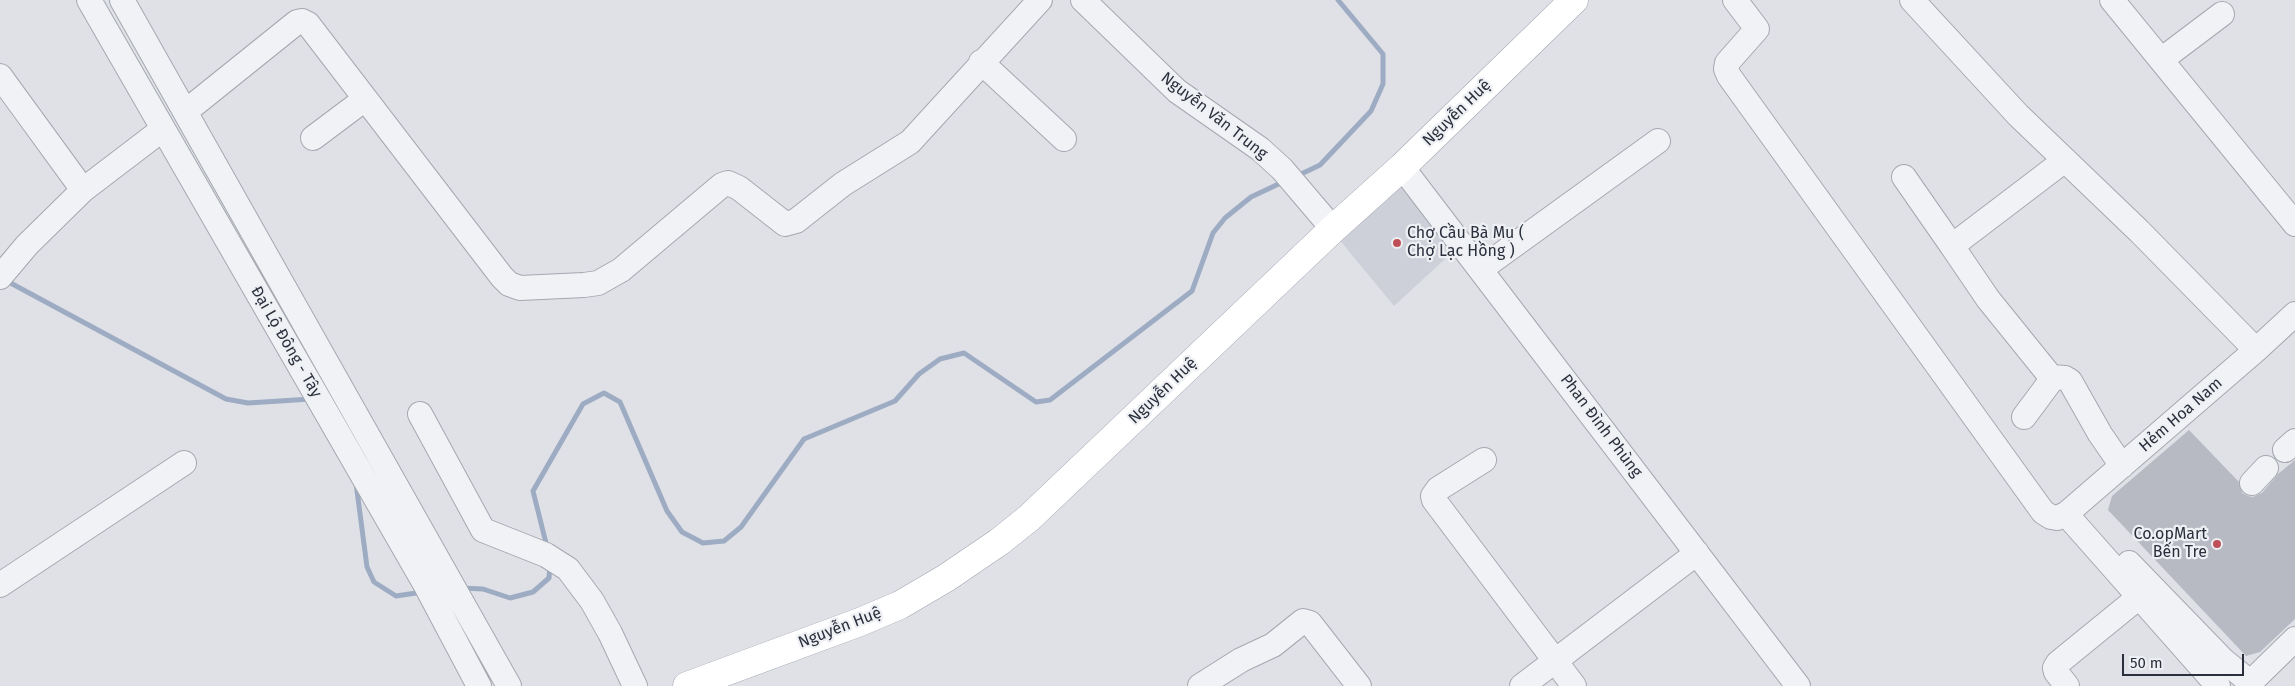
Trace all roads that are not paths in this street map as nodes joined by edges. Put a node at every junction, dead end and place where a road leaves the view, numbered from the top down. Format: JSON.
{"nodes":[{"id":1,"x":89,"y":0,"type":"edge"},
{"id":2,"x":122,"y":0,"type":"edge"},
{"id":3,"x":1040,"y":0,"type":"edge"},
{"id":4,"x":1083,"y":0,"type":"edge"},
{"id":5,"x":1574,"y":0,"type":"edge"},
{"id":6,"x":1735,"y":0,"type":"edge"},
{"id":7,"x":1912,"y":0,"type":"edge"},
{"id":8,"x":2112,"y":0,"type":"edge"},
{"id":9,"x":2222,"y":14,"type":"dead end"},
{"id":10,"x":2161,"y":60,"type":"junction"},
{"id":11,"x":981,"y":62,"type":"junction"},
{"id":12,"x":0,"y":76,"type":"edge"},
{"id":13,"x":365,"y":100,"type":"junction"},
{"id":14,"x":185,"y":112,"type":"junction"},
{"id":15,"x":164,"y":129,"type":"junction"},
{"id":16,"x":313,"y":138,"type":"dead end"},
{"id":17,"x":1064,"y":139,"type":"dead end"},
{"id":18,"x":1658,"y":141,"type":"dead end"},
{"id":19,"x":2065,"y":160,"type":"junction"},
{"id":20,"x":1402,"y":167,"type":"junction"},
{"id":21,"x":1904,"y":178,"type":"dead end"},
{"id":22,"x":82,"y":190,"type":"junction"},
{"id":23,"x":2295,"y":224,"type":"edge"},
{"id":24,"x":1333,"y":229,"type":"junction"},
{"id":25,"x":1952,"y":246,"type":"junction"},
{"id":26,"x":1481,"y":269,"type":"junction"},
{"id":27,"x":5,"y":271,"type":"edge"},
{"id":28,"x":2295,"y":314,"type":"edge"},
{"id":29,"x":2256,"y":350,"type":"junction"},
{"id":30,"x":2051,"y":377,"type":"junction"},
{"id":31,"x":420,"y":414,"type":"dead end"},
{"id":32,"x":2024,"y":418,"type":"dead end"},
{"id":33,"x":1484,"y":460,"type":"dead end"},
{"id":34,"x":184,"y":463,"type":"dead end"},
{"id":35,"x":2122,"y":466,"type":"junction"},
{"id":36,"x":2054,"y":513,"type":"junction"},
{"id":37,"x":1697,"y":553,"type":"junction"},
{"id":38,"x":2129,"y":563,"type":"dead end"},
{"id":39,"x":0,"y":584,"type":"edge"},
{"id":40,"x":2139,"y":597,"type":"junction"},
{"id":41,"x":2295,"y":639,"type":"edge"},
{"id":42,"x":1555,"y":660,"type":"junction"},
{"id":43,"x":479,"y":686,"type":"edge"},
{"id":44,"x":509,"y":686,"type":"edge"},
{"id":45,"x":635,"y":686,"type":"edge"},
{"id":46,"x":687,"y":686,"type":"edge"},
{"id":47,"x":1200,"y":686,"type":"edge"},
{"id":48,"x":1359,"y":686,"type":"edge"},
{"id":49,"x":1522,"y":686,"type":"edge"},
{"id":50,"x":1574,"y":686,"type":"edge"},
{"id":51,"x":1798,"y":686,"type":"edge"},
{"id":52,"x":2067,"y":686,"type":"edge"},
{"id":53,"x":2218,"y":686,"type":"edge"}],
"edges":[{"from":1,"to":15,"type":"street","name":"Đại Lộ Đông - Tây"},
{"from":2,"to":14,"type":"street","name":"Đại Lộ Đông - Tây"},
{"from":3,"to":11,"type":"street"},
{"from":4,"to":24,"type":"street","name":"Nguyễn Văn Trung"},
{"from":5,"to":20,"type":"main road","name":"Nguyễn Huệ"},
{"from":6,"to":36,"type":"street"},
{"from":7,"to":19,"type":"street"},
{"from":8,"to":10,"type":"street"},
{"from":9,"to":10,"type":"street"},
{"from":10,"to":23,"type":"street"},
{"from":11,"to":13,"type":"street"},
{"from":11,"to":17,"type":"street"},
{"from":12,"to":22,"type":"street"},
{"from":13,"to":14,"type":"street"},
{"from":13,"to":16,"type":"street"},
{"from":14,"to":44,"type":"street","name":"Đại Lộ Đông - Tây"},
{"from":15,"to":22,"type":"street"},
{"from":15,"to":43,"type":"street","name":"Đại Lộ Đông - Tây"},
{"from":18,"to":26,"type":"street"},
{"from":19,"to":25,"type":"street"},
{"from":19,"to":29,"type":"street"},
{"from":20,"to":24,"type":"main road","name":"Nguyễn Huệ"},
{"from":20,"to":26,"type":"street","name":"Phan Đình Phùng"},
{"from":21,"to":25,"type":"street"},
{"from":22,"to":27,"type":"street"},
{"from":24,"to":46,"type":"main road","name":"Nguyễn Huệ"},
{"from":25,"to":30,"type":"street"},
{"from":26,"to":37,"type":"street","name":"Phan Đình Phùng"},
{"from":28,"to":29,"type":"street","name":"Hẻm Hoa Nam"},
{"from":29,"to":35,"type":"street","name":"Hẻm Hoa Nam"},
{"from":30,"to":32,"type":"street"},
{"from":30,"to":35,"type":"street"},
{"from":31,"to":45,"type":"street"},
{"from":33,"to":42,"type":"street"},
{"from":34,"to":39,"type":"street"},
{"from":35,"to":36,"type":"street","name":"Hẻm Hoa Nam"},
{"from":36,"to":40,"type":"street"},
{"from":37,"to":42,"type":"street"},
{"from":37,"to":51,"type":"street","name":"Phan Đình Phùng"},
{"from":38,"to":41,"type":"street"},
{"from":40,"to":52,"type":"street"},
{"from":40,"to":53,"type":"street"},
{"from":42,"to":49,"type":"street"},
{"from":42,"to":50,"type":"street"},
{"from":47,"to":48,"type":"street"}]}
